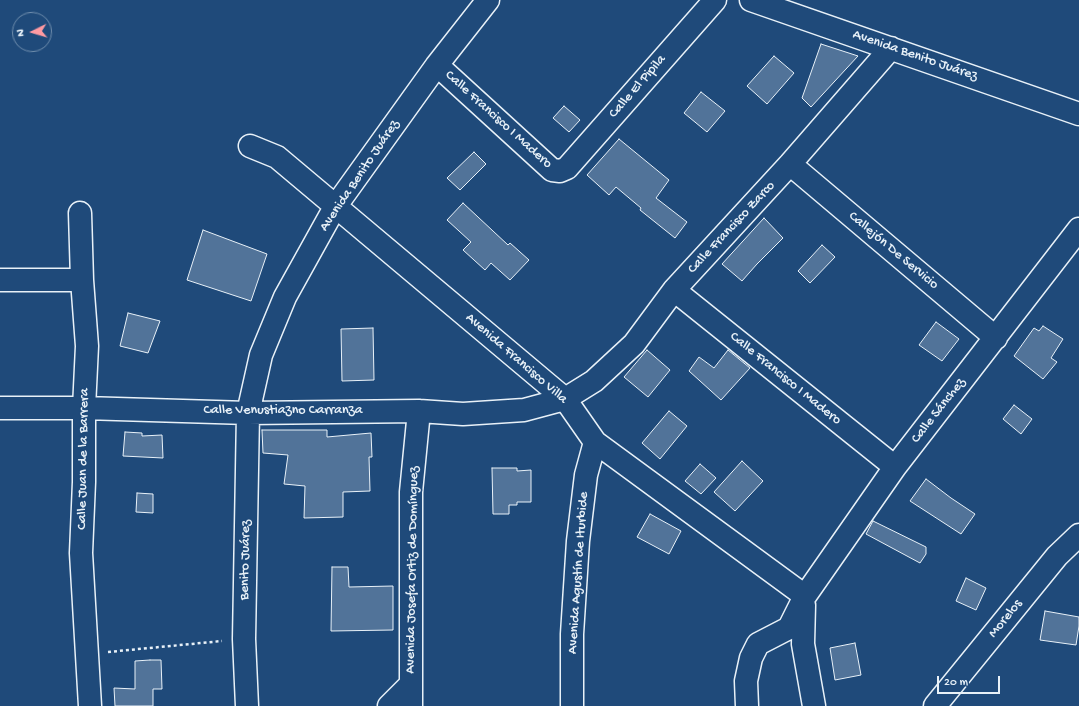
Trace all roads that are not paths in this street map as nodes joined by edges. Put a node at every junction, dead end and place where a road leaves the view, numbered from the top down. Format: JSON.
{"nodes":[{"id":1,"x":488,"y":0,"type":"edge"},
{"id":2,"x":715,"y":0,"type":"edge"},
{"id":3,"x":751,"y":0,"type":"edge"},
{"id":4,"x":891,"y":48,"type":"junction"},
{"id":5,"x":437,"y":65,"type":"junction"},
{"id":6,"x":1079,"y":114,"type":"edge"},
{"id":7,"x":250,"y":146,"type":"dead end"},
{"id":8,"x":790,"y":164,"type":"junction"},
{"id":9,"x":560,"y":171,"type":"joint"},
{"id":10,"x":335,"y":207,"type":"junction"},
{"id":11,"x":80,"y":213,"type":"dead end"},
{"id":12,"x":1079,"y":229,"type":"edge"},
{"id":13,"x":0,"y":280,"type":"edge"},
{"id":14,"x":82,"y":280,"type":"junction"},
{"id":15,"x":674,"y":290,"type":"junction"},
{"id":16,"x":996,"y":338,"type":"junction"},
{"id":17,"x":565,"y":399,"type":"junction"},
{"id":18,"x":0,"y":408,"type":"edge"},
{"id":19,"x":84,"y":408,"type":"junction"},
{"id":20,"x":419,"y":411,"type":"junction"},
{"id":21,"x":248,"y":413,"type":"junction"},
{"id":22,"x":595,"y":442,"type":"junction"},
{"id":23,"x":895,"y":467,"type":"junction"},
{"id":24,"x":1079,"y":535,"type":"edge"},
{"id":25,"x":805,"y":596,"type":"junction"},
{"id":26,"x":411,"y":684,"type":"junction"},
{"id":27,"x":90,"y":706,"type":"edge"},
{"id":28,"x":247,"y":706,"type":"edge"},
{"id":29,"x":389,"y":706,"type":"edge"},
{"id":30,"x":411,"y":706,"type":"edge"},
{"id":31,"x":572,"y":706,"type":"edge"},
{"id":32,"x":747,"y":706,"type":"edge"},
{"id":33,"x":814,"y":706,"type":"edge"},
{"id":34,"x":935,"y":706,"type":"edge"}],
"edges":[{"from":1,"to":5,"type":"street","name":"Avenida Benito Juárez"},
{"from":2,"to":9,"type":"street","name":"Calle El Pipila"},
{"from":3,"to":4,"type":"street","name":"Avenida Benito Juárez"},
{"from":4,"to":6,"type":"street","name":"Avenida Benito Juárez"},
{"from":4,"to":8,"type":"street","name":"Calle Francisco Zarco"},
{"from":5,"to":9,"type":"street","name":"Calle Francisco I Madero"},
{"from":5,"to":10,"type":"street","name":"Avenida Benito Juárez"},
{"from":7,"to":10,"type":"street","name":"Avenida Francisco Villa"},
{"from":8,"to":15,"type":"street","name":"Calle Francisco Zarco"},
{"from":8,"to":16,"type":"street","name":"Callejón De Servicio"},
{"from":10,"to":17,"type":"street","name":"Avenida Francisco Villa"},
{"from":10,"to":21,"type":"street","name":"Avenida Benito Juárez"},
{"from":11,"to":14,"type":"street","name":"Calle Juan de la Barrera"},
{"from":12,"to":16,"type":"street","name":"Calle Sánchez"},
{"from":13,"to":14,"type":"street"},
{"from":14,"to":19,"type":"street","name":"Calle Juan de la Barrera"},
{"from":15,"to":17,"type":"street","name":"Calle Francisco Zarco"},
{"from":15,"to":23,"type":"street","name":"Calle Francisco I Madero"},
{"from":16,"to":23,"type":"street","name":"Calle Sánchez"},
{"from":17,"to":20,"type":"street","name":"Calle Venustiazno Carranza"},
{"from":17,"to":22,"type":"street","name":"Avenida Francisco Villa"},
{"from":18,"to":19,"type":"street","name":"Calle Venustiazno Carranza"},
{"from":19,"to":21,"type":"street","name":"Calle Venustiazno Carranza"},
{"from":19,"to":27,"type":"street","name":"Calle Juan de la Barrera"},
{"from":20,"to":21,"type":"street","name":"Calle Venustiazno Carranza"},
{"from":20,"to":26,"type":"street","name":"Avenida Josefa Ortiz de Domínguez"},
{"from":21,"to":28,"type":"street","name":"Benito Juárez"},
{"from":22,"to":25,"type":"street","name":"Avenida Francisco Villa"},
{"from":22,"to":31,"type":"street","name":"Avenida Agustín de Iturbide"},
{"from":23,"to":25,"type":"street","name":"Calle Sánchez"},
{"from":24,"to":34,"type":"street","name":"Morelos"},
{"from":25,"to":32,"type":"street"},
{"from":25,"to":33,"type":"street"},
{"from":26,"to":29,"type":"street"},
{"from":26,"to":30,"type":"street","name":"Avenida Josefa Ortiz de Domínguez"}]}
